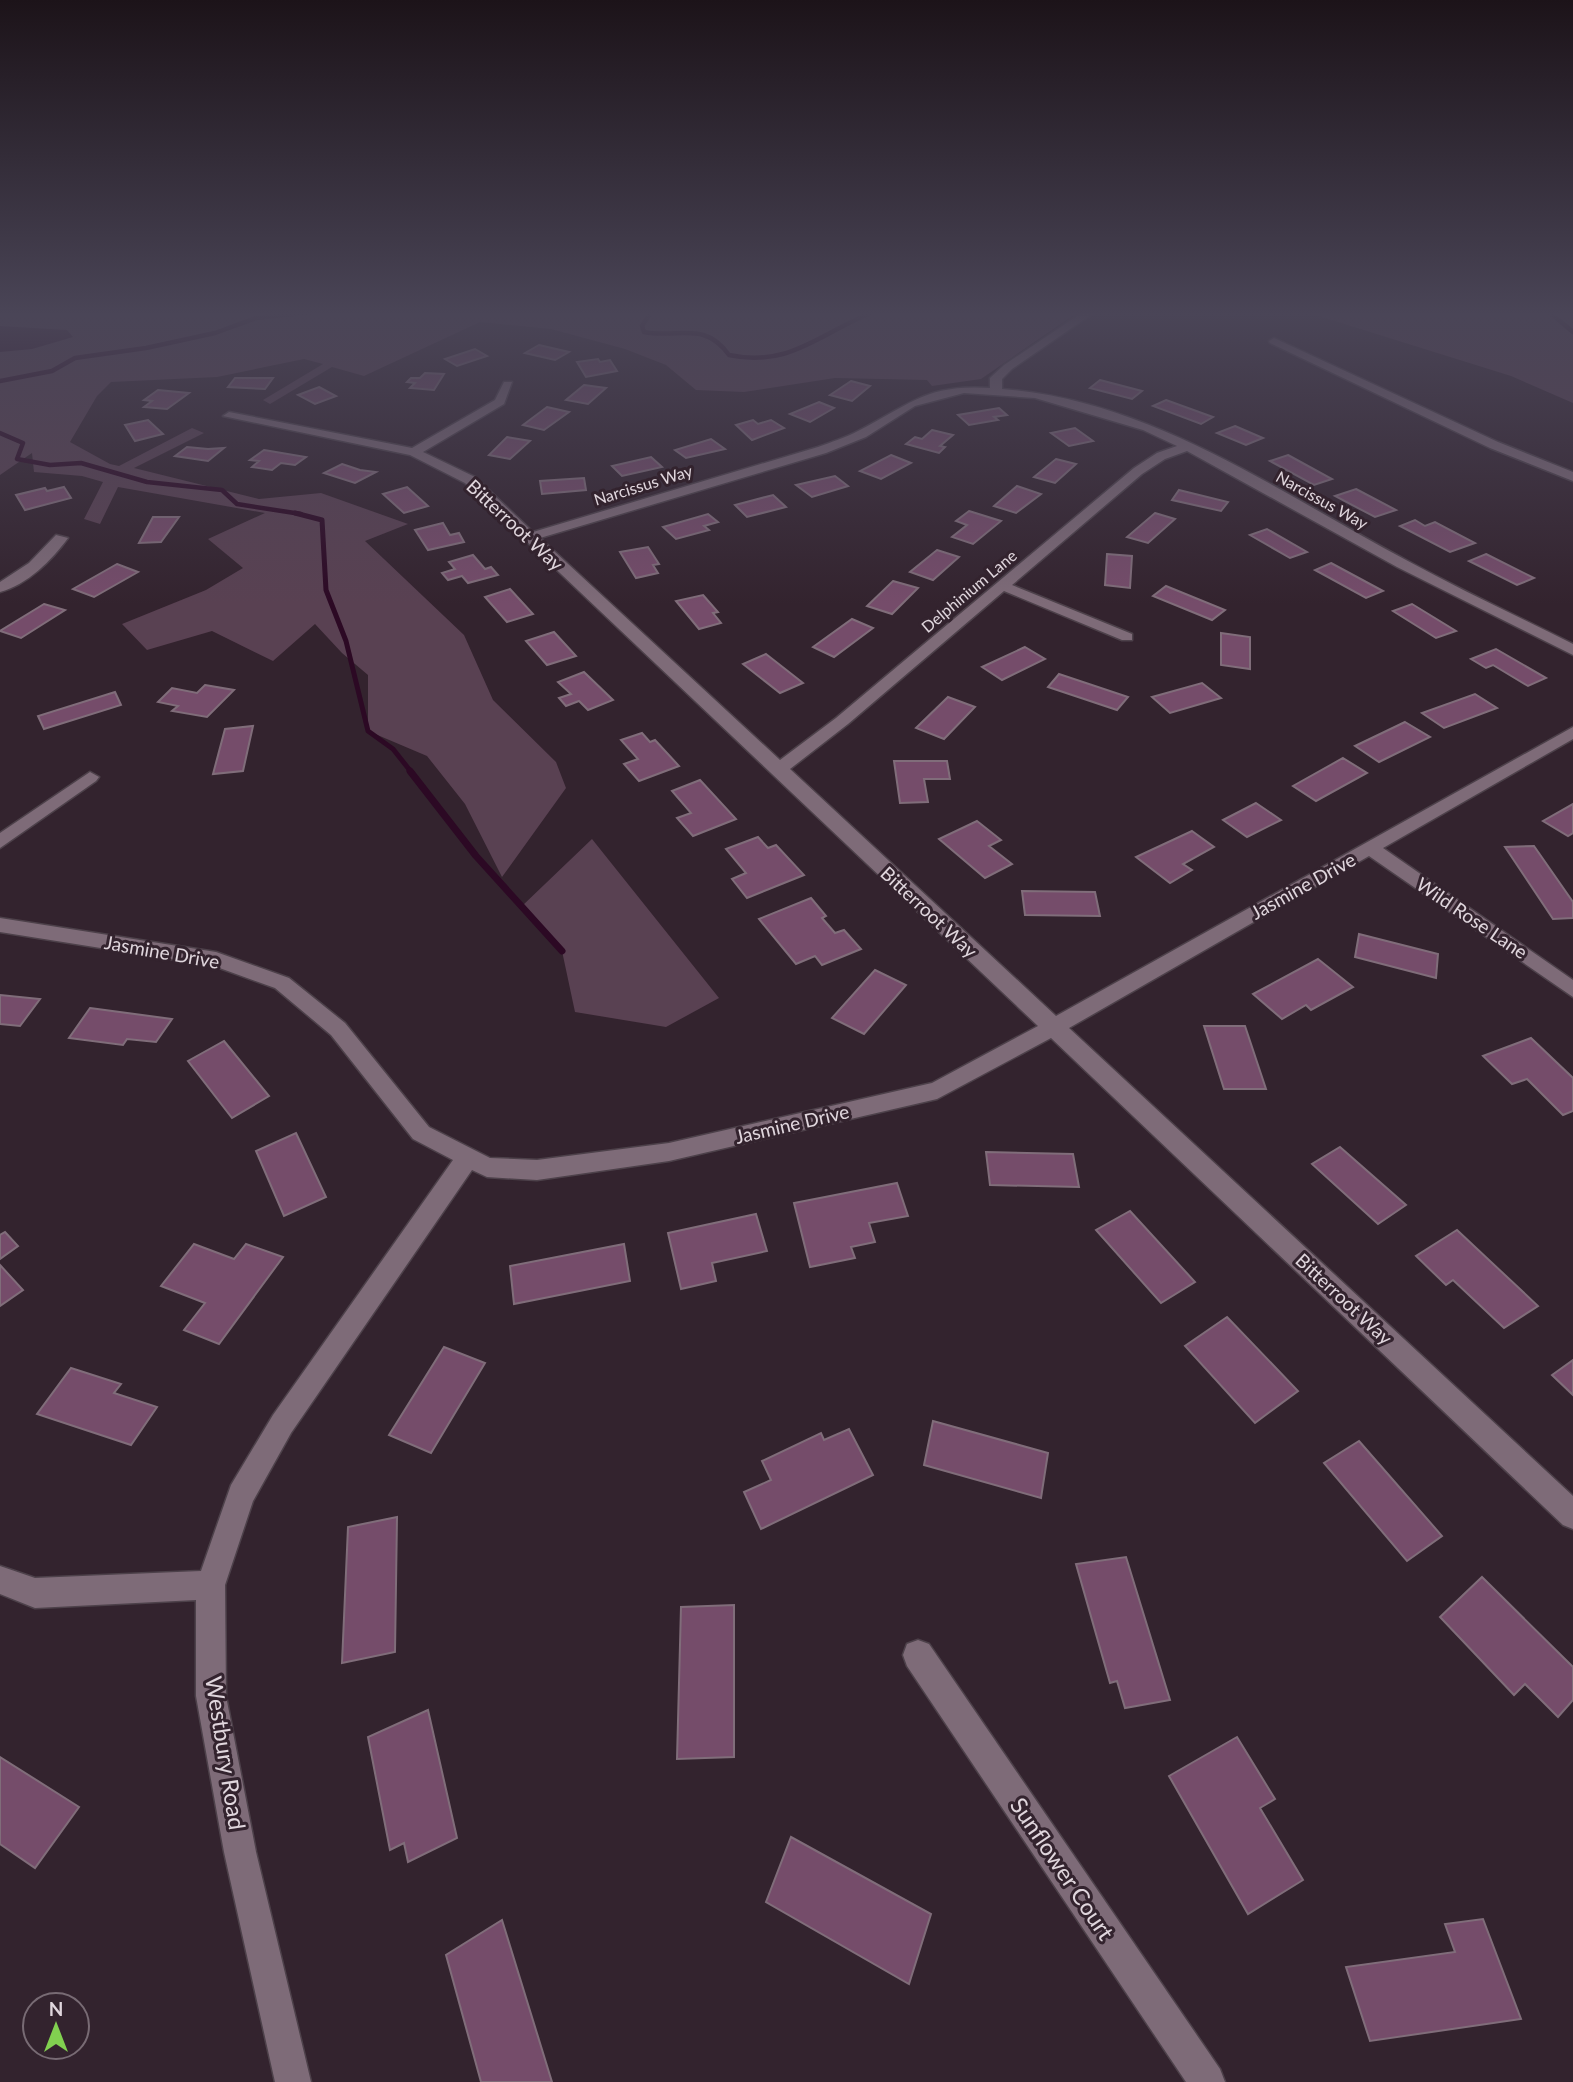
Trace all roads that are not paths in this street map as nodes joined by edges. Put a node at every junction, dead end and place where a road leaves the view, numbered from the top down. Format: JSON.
{"nodes":[{"id":1,"x":488,"y":409,"type":"edge"},
{"id":2,"x":903,"y":409,"type":"edge"},
{"id":3,"x":1091,"y":409,"type":"edge"},
{"id":4,"x":1418,"y":409,"type":"edge"},
{"id":5,"x":229,"y":416,"type":"dead end"},
{"id":6,"x":1187,"y":447,"type":"junction"},
{"id":7,"x":414,"y":452,"type":"junction"},
{"id":8,"x":1573,"y":477,"type":"edge"},
{"id":9,"x":528,"y":537,"type":"junction"},
{"id":10,"x":61,"y":538,"type":"dead end"},
{"id":11,"x":1003,"y":586,"type":"junction"},
{"id":12,"x":0,"y":588,"type":"edge"},
{"id":13,"x":1127,"y":637,"type":"dead end"},
{"id":14,"x":1573,"y":650,"type":"edge"},
{"id":15,"x":1573,"y":732,"type":"edge"},
{"id":16,"x":778,"y":769,"type":"junction"},
{"id":17,"x":90,"y":777,"type":"dead end"},
{"id":18,"x":0,"y":842,"type":"edge"},
{"id":19,"x":1370,"y":848,"type":"junction"},
{"id":20,"x":0,"y":925,"type":"edge"},
{"id":21,"x":1573,"y":990,"type":"edge"},
{"id":22,"x":1052,"y":1028,"type":"junction"},
{"id":23,"x":469,"y":1156,"type":"junction"},
{"id":24,"x":1573,"y":1515,"type":"edge"},
{"id":25,"x":0,"y":1580,"type":"edge"},
{"id":26,"x":211,"y":1585,"type":"junction"},
{"id":27,"x":918,"y":1655,"type":"dead end"},
{"id":28,"x":293,"y":2082,"type":"edge"},
{"id":29,"x":1207,"y":2082,"type":"edge"}],
"edges":[{"from":1,"to":7,"type":"street"},
{"from":2,"to":9,"type":"street","name":"Narcissus Way"},
{"from":3,"to":6,"type":"street","name":"Narcissus Way"},
{"from":4,"to":8,"type":"street"},
{"from":5,"to":7,"type":"street","name":"Bitterroot Way"},
{"from":6,"to":11,"type":"street","name":"Delphinium Lane"},
{"from":6,"to":14,"type":"street","name":"Narcissus Way"},
{"from":7,"to":9,"type":"street","name":"Bitterroot Way"},
{"from":9,"to":16,"type":"street","name":"Bitterroot Way"},
{"from":10,"to":12,"type":"street"},
{"from":11,"to":13,"type":"street"},
{"from":11,"to":16,"type":"street","name":"Delphinium Lane"},
{"from":15,"to":19,"type":"street","name":"Jasmine Drive"},
{"from":16,"to":22,"type":"street","name":"Bitterroot Way"},
{"from":17,"to":18,"type":"street"},
{"from":19,"to":21,"type":"street","name":"Wild Rose Lane"},
{"from":19,"to":22,"type":"street","name":"Jasmine Drive"},
{"from":20,"to":23,"type":"street","name":"Jasmine Drive"},
{"from":22,"to":23,"type":"street","name":"Jasmine Drive"},
{"from":22,"to":24,"type":"street","name":"Bitterroot Way"},
{"from":23,"to":26,"type":"street","name":"Westbury Road"},
{"from":25,"to":26,"type":"street"},
{"from":26,"to":28,"type":"street","name":"Westbury Road"},
{"from":27,"to":29,"type":"street","name":"Sunflower Court"}]}
